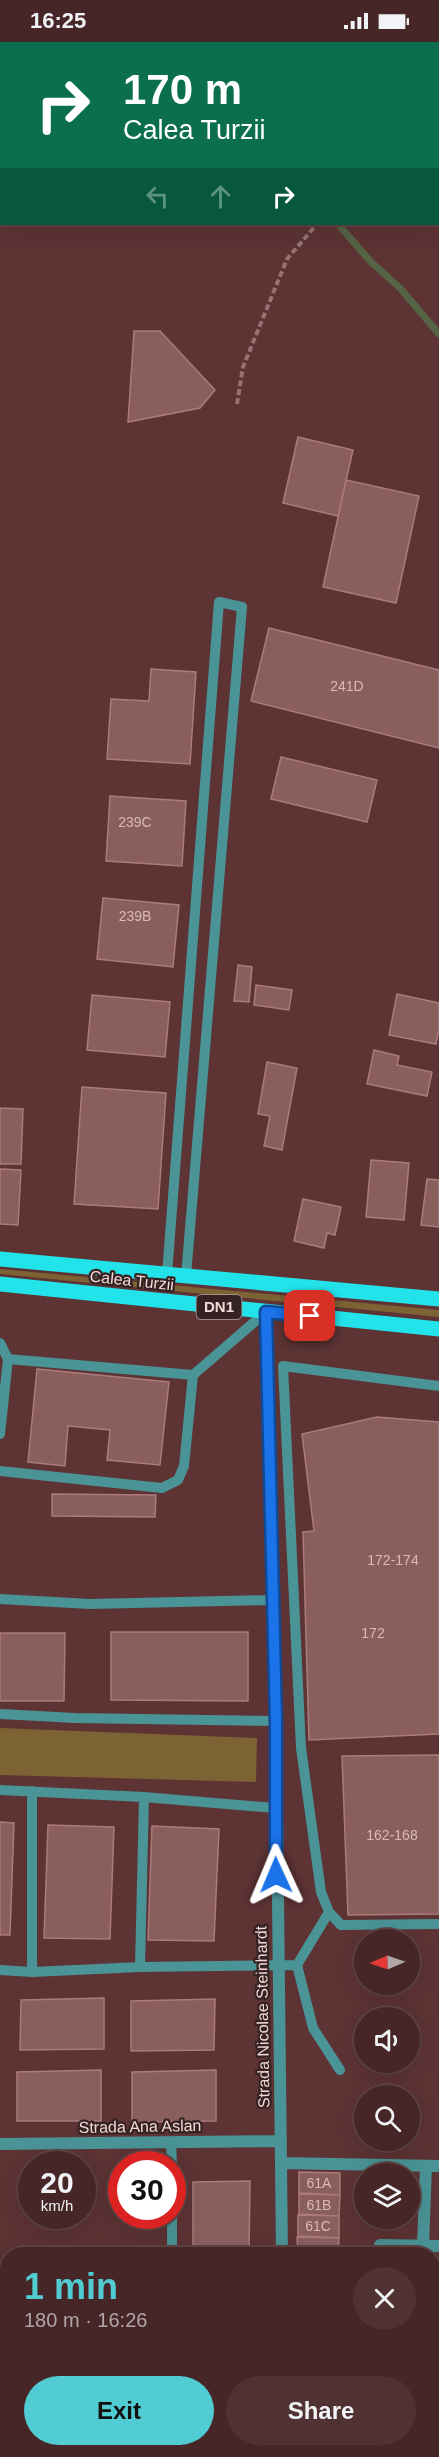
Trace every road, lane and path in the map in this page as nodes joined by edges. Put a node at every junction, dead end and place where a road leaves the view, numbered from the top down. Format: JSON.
{"nodes":[{"id":1,"x":316,"y":225,"type":"edge"},
{"id":2,"x":237,"y":404,"type":"dead end"},
{"id":3,"x":0,"y":1259,"type":"edge"},
{"id":4,"x":167,"y":1274,"type":"junction"},
{"id":5,"x":186,"y":1276,"type":"junction"},
{"id":6,"x":0,"y":1284,"type":"edge"},
{"id":7,"x":439,"y":1299,"type":"edge"},
{"id":8,"x":266,"y":1312,"type":"junction"},
{"id":9,"x":439,"y":1329,"type":"edge"},
{"id":10,"x":0,"y":1343,"type":"edge"},
{"id":11,"x":9,"y":1359,"type":"junction"},
{"id":12,"x":193,"y":1375,"type":"junction"},
{"id":13,"x":439,"y":1386,"type":"edge"},
{"id":14,"x":0,"y":1434,"type":"edge"},
{"id":15,"x":0,"y":1471,"type":"edge"},
{"id":16,"x":0,"y":1599,"type":"edge"},
{"id":17,"x":273,"y":1600,"type":"junction"},
{"id":18,"x":0,"y":1714,"type":"edge"},
{"id":19,"x":276,"y":1721,"type":"junction"},
{"id":20,"x":0,"y":1790,"type":"edge"},
{"id":21,"x":32,"y":1791,"type":"junction"},
{"id":22,"x":144,"y":1797,"type":"junction"},
{"id":23,"x":275,"y":1808,"type":"junction"},
{"id":24,"x":329,"y":1912,"type":"junction"},
{"id":25,"x":439,"y":1924,"type":"edge"},
{"id":26,"x":278,"y":1965,"type":"junction"},
{"id":27,"x":297,"y":1965,"type":"junction"},
{"id":28,"x":140,"y":1967,"type":"junction"},
{"id":29,"x":0,"y":1970,"type":"edge"},
{"id":30,"x":32,"y":1972,"type":"junction"},
{"id":31,"x":340,"y":2070,"type":"dead end"},
{"id":32,"x":281,"y":2141,"type":"junction"},
{"id":33,"x":171,"y":2142,"type":"junction"},
{"id":34,"x":0,"y":2144,"type":"edge"},
{"id":35,"x":171,"y":2151,"type":"edge"},
{"id":36,"x":282,"y":2163,"type":"junction"},
{"id":37,"x":426,"y":2166,"type":"junction"},
{"id":38,"x":439,"y":2166,"type":"edge"},
{"id":39,"x":172,"y":2229,"type":"edge"},
{"id":40,"x":380,"y":2245,"type":"dead end"},
{"id":41,"x":423,"y":2246,"type":"junction"},
{"id":42,"x":172,"y":2247,"type":"edge"},
{"id":43,"x":282,"y":2247,"type":"edge"},
{"id":44,"x":439,"y":2247,"type":"edge"}],
"edges":[{"from":1,"to":2,"type":"path"},
{"from":3,"to":4,"type":"main road","name":"Calea Turzii","number":"DN1"},
{"from":4,"to":5,"type":"main road","name":"Calea Turzii","number":"DN1"},
{"from":4,"to":5,"type":"lane"},
{"from":5,"to":7,"type":"main road","name":"Calea Turzii","number":"DN1"},
{"from":6,"to":8,"type":"main road","name":"Calea Turzii","number":"DN1"},
{"from":8,"to":9,"type":"main road","name":"Calea Turzii","number":"DN1"},
{"from":8,"to":12,"type":"lane"},
{"from":8,"to":17,"type":"street","name":"Strada Nicolae Steinhardt"},
{"from":10,"to":11,"type":"lane"},
{"from":11,"to":12,"type":"lane"},
{"from":11,"to":14,"type":"lane"},
{"from":12,"to":15,"type":"lane"},
{"from":13,"to":24,"type":"lane"},
{"from":16,"to":17,"type":"lane"},
{"from":17,"to":19,"type":"street","name":"Strada Nicolae Steinhardt"},
{"from":18,"to":19,"type":"lane"},
{"from":19,"to":23,"type":"street","name":"Strada Nicolae Steinhardt"},
{"from":20,"to":21,"type":"lane"},
{"from":21,"to":22,"type":"lane"},
{"from":21,"to":30,"type":"lane"},
{"from":22,"to":23,"type":"lane"},
{"from":22,"to":28,"type":"lane"},
{"from":23,"to":26,"type":"street","name":"Strada Nicolae Steinhardt"},
{"from":24,"to":25,"type":"lane"},
{"from":24,"to":27,"type":"lane"},
{"from":26,"to":27,"type":"lane"},
{"from":26,"to":28,"type":"lane"},
{"from":26,"to":32,"type":"street","name":"Strada Nicolae Steinhardt"},
{"from":27,"to":31,"type":"lane"},
{"from":28,"to":30,"type":"lane"},
{"from":29,"to":30,"type":"lane"},
{"from":32,"to":33,"type":"street","name":"Strada Ana Aslan"},
{"from":32,"to":36,"type":"street","name":"Strada Nicolae Steinhardt"},
{"from":33,"to":34,"type":"street","name":"Strada Ana Aslan"},
{"from":33,"to":35,"type":"lane"},
{"from":36,"to":37,"type":"street"},
{"from":36,"to":43,"type":"street","name":"Strada Nicolae Steinhardt"},
{"from":37,"to":38,"type":"street"},
{"from":37,"to":41,"type":"street"},
{"from":39,"to":42,"type":"lane"},
{"from":40,"to":41,"type":"street"},
{"from":41,"to":44,"type":"street"}]}
